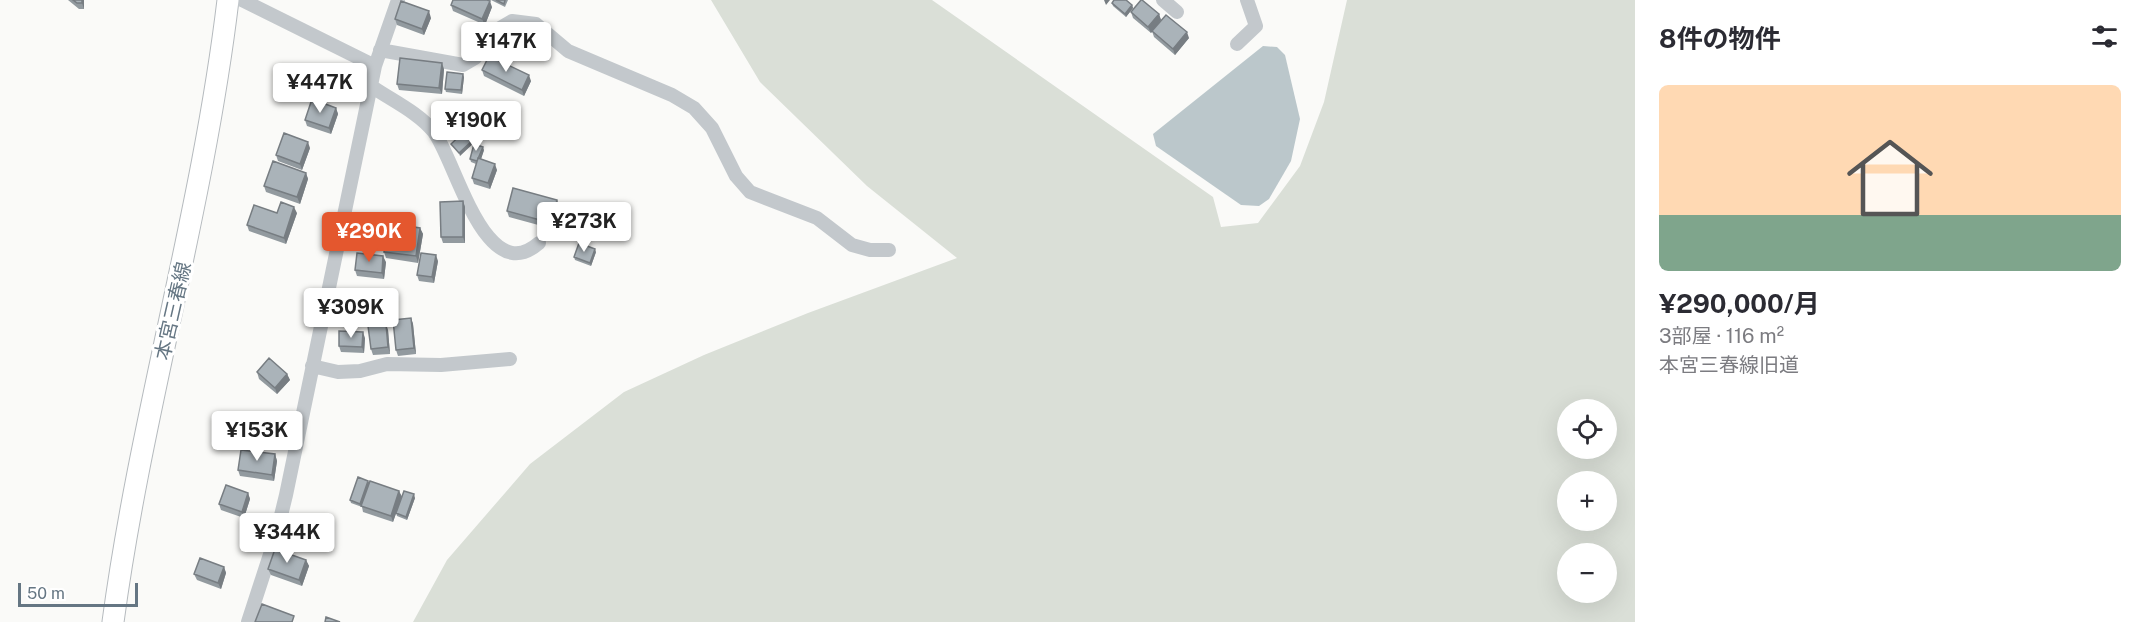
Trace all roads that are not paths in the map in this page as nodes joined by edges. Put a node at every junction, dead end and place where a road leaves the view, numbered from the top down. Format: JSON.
{"nodes":[{"id":1,"x":228,"y":0,"type":"edge"},
{"id":2,"x":242,"y":0,"type":"edge"},
{"id":3,"x":398,"y":0,"type":"edge"},
{"id":4,"x":1162,"y":0,"type":"edge"},
{"id":5,"x":1247,"y":0,"type":"edge"},
{"id":6,"x":1177,"y":12,"type":"dead end"},
{"id":7,"x":1237,"y":44,"type":"dead end"},
{"id":8,"x":380,"y":50,"type":"junction"},
{"id":9,"x":375,"y":66,"type":"junction"},
{"id":10,"x":371,"y":86,"type":"junction"},
{"id":11,"x":539,"y":243,"type":"dead end"},
{"id":12,"x":889,"y":250,"type":"dead end"},
{"id":13,"x":510,"y":359,"type":"dead end"},
{"id":14,"x":312,"y":366,"type":"junction"},
{"id":15,"x":113,"y":622,"type":"edge"},
{"id":16,"x":248,"y":622,"type":"edge"}],
"edges":[{"from":1,"to":15,"type":"main road","name":"本宮三春線"},
{"from":2,"to":9,"type":"street"},
{"from":3,"to":8,"type":"street"},
{"from":4,"to":6,"type":"street"},
{"from":5,"to":7,"type":"street"},
{"from":8,"to":9,"type":"street"},
{"from":8,"to":12,"type":"street"},
{"from":9,"to":10,"type":"street"},
{"from":10,"to":11,"type":"street"},
{"from":10,"to":14,"type":"street"},
{"from":13,"to":14,"type":"street"},
{"from":14,"to":16,"type":"street"}]}
